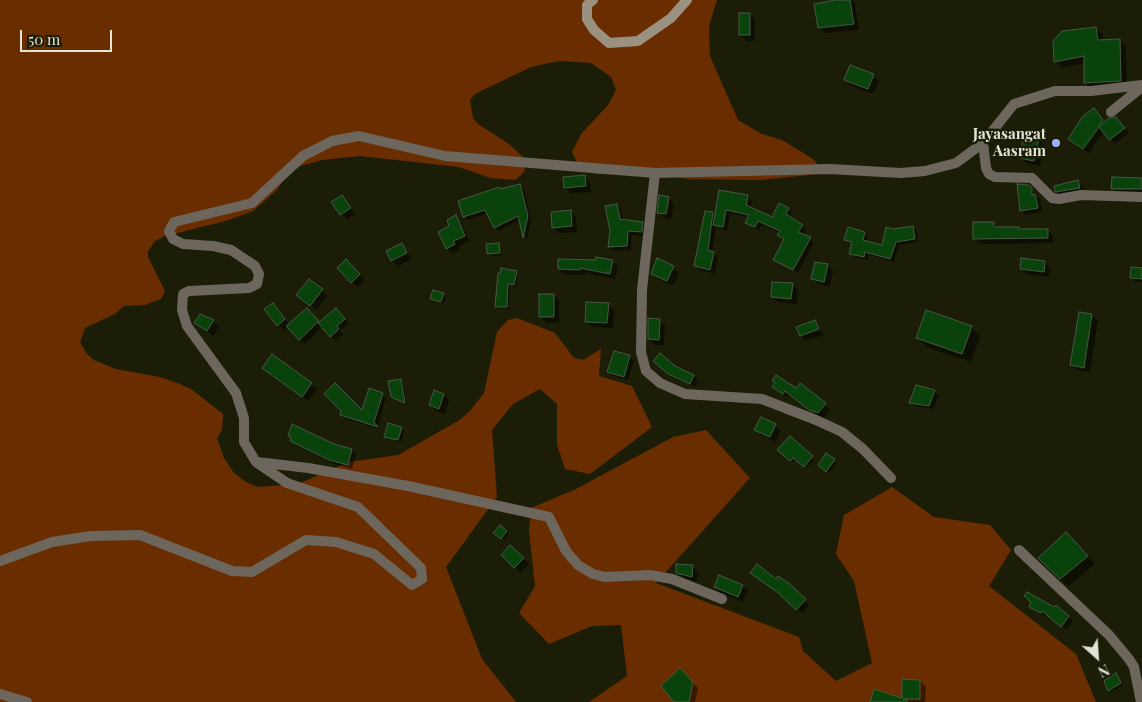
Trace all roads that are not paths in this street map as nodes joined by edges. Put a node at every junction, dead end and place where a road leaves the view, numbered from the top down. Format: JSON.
{"nodes":[{"id":1,"x":593,"y":0,"type":"edge"},
{"id":2,"x":687,"y":0,"type":"edge"},
{"id":3,"x":1142,"y":86,"type":"edge"},
{"id":4,"x":1111,"y":112,"type":"dead end"},
{"id":5,"x":983,"y":144,"type":"junction"},
{"id":6,"x":655,"y":173,"type":"junction"},
{"id":7,"x":1142,"y":196,"type":"edge"},
{"id":8,"x":256,"y":462,"type":"junction"},
{"id":9,"x":891,"y":478,"type":"dead end"},
{"id":10,"x":1019,"y":550,"type":"dead end"},
{"id":11,"x":0,"y":560,"type":"edge"},
{"id":12,"x":722,"y":599,"type":"dead end"},
{"id":13,"x":0,"y":694,"type":"edge"},
{"id":14,"x":27,"y":702,"type":"edge"},
{"id":15,"x":1141,"y":702,"type":"edge"}],
"edges":[{"from":1,"to":2,"type":"main road"},
{"from":3,"to":4,"type":"street"},
{"from":3,"to":5,"type":"street"},
{"from":5,"to":6,"type":"street"},
{"from":5,"to":7,"type":"street"},
{"from":6,"to":8,"type":"street"},
{"from":6,"to":9,"type":"street"},
{"from":8,"to":11,"type":"street"},
{"from":8,"to":12,"type":"street"},
{"from":10,"to":15,"type":"street"},
{"from":13,"to":14,"type":"street"}]}
